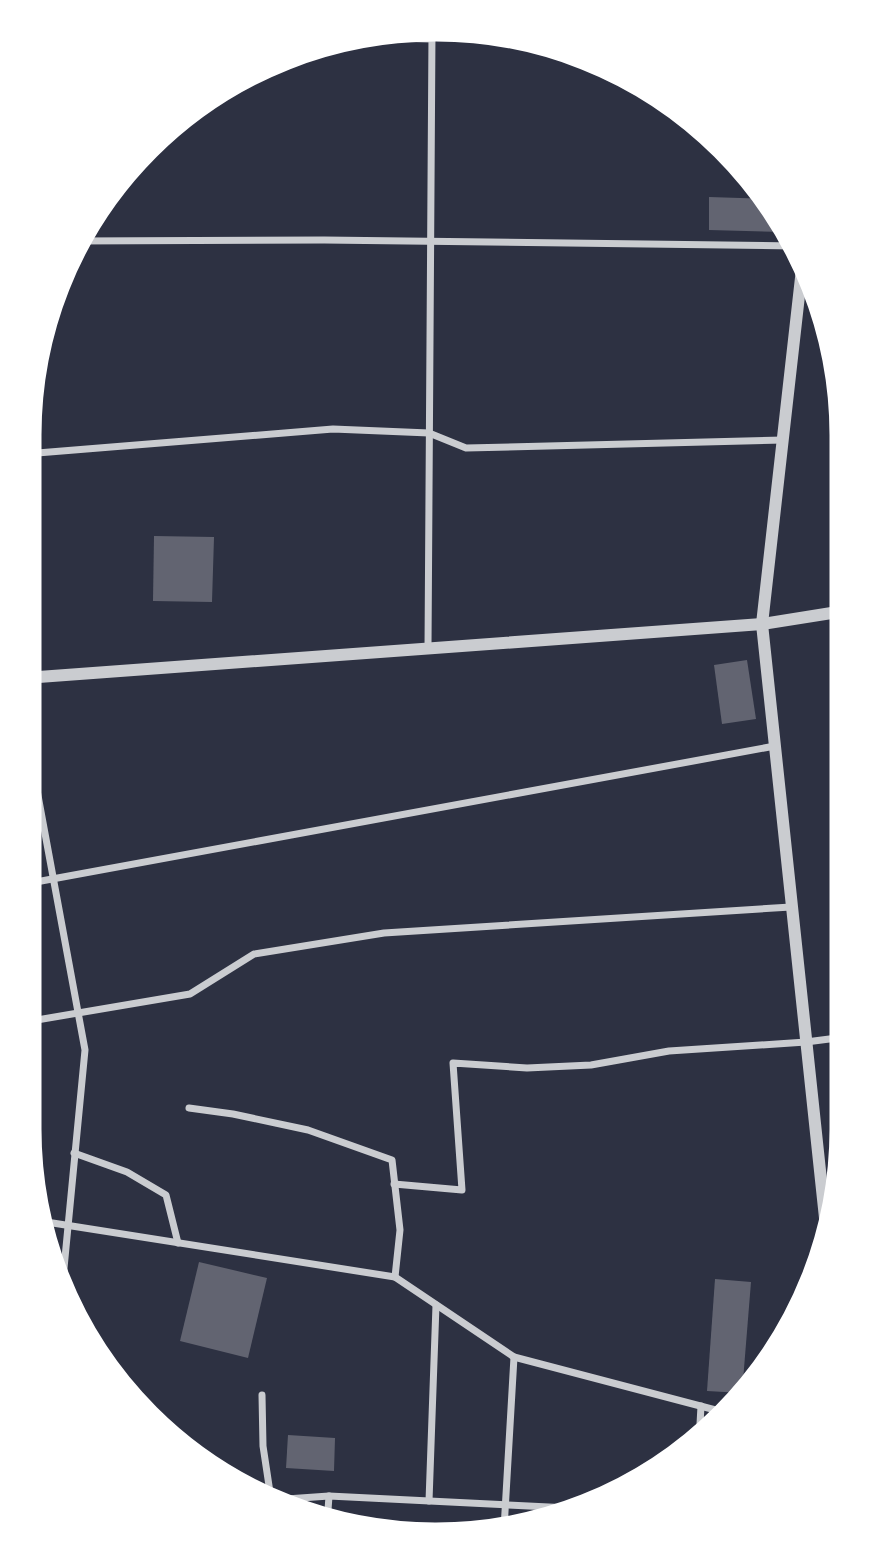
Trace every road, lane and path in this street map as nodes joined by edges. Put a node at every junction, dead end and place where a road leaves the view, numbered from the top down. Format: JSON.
{"nodes":[{"id":1,"x":432,"y":37,"type":"edge"},
{"id":2,"x":87,"y":241,"type":"edge"},
{"id":3,"x":430,"y":242,"type":"junction"},
{"id":4,"x":786,"y":246,"type":"edge"},
{"id":5,"x":801,"y":277,"type":"edge"},
{"id":6,"x":429,"y":433,"type":"junction"},
{"id":7,"x":783,"y":440,"type":"junction"},
{"id":8,"x":37,"y":453,"type":"edge"},
{"id":9,"x":834,"y":613,"type":"edge"},
{"id":10,"x":762,"y":624,"type":"junction"},
{"id":11,"x":428,"y":648,"type":"junction"},
{"id":12,"x":37,"y":677,"type":"edge"},
{"id":13,"x":775,"y":746,"type":"junction"},
{"id":14,"x":37,"y":789,"type":"edge"},
{"id":15,"x":54,"y":879,"type":"junction"},
{"id":16,"x":37,"y":882,"type":"edge"},
{"id":17,"x":791,"y":907,"type":"junction"},
{"id":18,"x":78,"y":1013,"type":"junction"},
{"id":19,"x":37,"y":1020,"type":"edge"},
{"id":20,"x":834,"y":1038,"type":"edge"},
{"id":21,"x":806,"y":1042,"type":"junction"},
{"id":22,"x":189,"y":1108,"type":"dead end"},
{"id":23,"x":74,"y":1153,"type":"junction"},
{"id":24,"x":394,"y":1184,"type":"junction"},
{"id":25,"x":825,"y":1216,"type":"edge"},
{"id":26,"x":48,"y":1222,"type":"edge"},
{"id":27,"x":67,"y":1226,"type":"junction"},
{"id":28,"x":178,"y":1243,"type":"junction"},
{"id":29,"x":63,"y":1271,"type":"edge"},
{"id":30,"x":395,"y":1277,"type":"junction"},
{"id":31,"x":436,"y":1305,"type":"junction"},
{"id":32,"x":514,"y":1357,"type":"junction"},
{"id":33,"x":262,"y":1395,"type":"dead end"},
{"id":34,"x":701,"y":1406,"type":"junction"},
{"id":35,"x":717,"y":1410,"type":"edge"},
{"id":36,"x":700,"y":1426,"type":"edge"},
{"id":37,"x":271,"y":1491,"type":"edge"},
{"id":38,"x":329,"y":1496,"type":"junction"},
{"id":39,"x":286,"y":1498,"type":"edge"},
{"id":40,"x":429,"y":1501,"type":"junction"},
{"id":41,"x":506,"y":1505,"type":"junction"},
{"id":42,"x":559,"y":1508,"type":"edge"},
{"id":43,"x":328,"y":1513,"type":"edge"},
{"id":44,"x":505,"y":1521,"type":"edge"}],
"edges":[{"from":1,"to":3,"type":"street"},
{"from":2,"to":3,"type":"street"},
{"from":3,"to":4,"type":"street"},
{"from":3,"to":6,"type":"street"},
{"from":5,"to":7,"type":"street"},
{"from":6,"to":7,"type":"street"},
{"from":6,"to":8,"type":"street"},
{"from":6,"to":11,"type":"street"},
{"from":7,"to":10,"type":"street"},
{"from":9,"to":10,"type":"street"},
{"from":10,"to":11,"type":"street"},
{"from":10,"to":13,"type":"street"},
{"from":11,"to":12,"type":"street"},
{"from":13,"to":15,"type":"street"},
{"from":13,"to":17,"type":"street"},
{"from":14,"to":15,"type":"street"},
{"from":15,"to":16,"type":"street"},
{"from":15,"to":18,"type":"street"},
{"from":17,"to":18,"type":"street"},
{"from":17,"to":21,"type":"street"},
{"from":18,"to":19,"type":"street"},
{"from":18,"to":23,"type":"street"},
{"from":20,"to":21,"type":"street"},
{"from":21,"to":24,"type":"street"},
{"from":21,"to":25,"type":"street"},
{"from":22,"to":24,"type":"street"},
{"from":23,"to":27,"type":"street"},
{"from":23,"to":28,"type":"street"},
{"from":24,"to":30,"type":"street"},
{"from":26,"to":27,"type":"street"},
{"from":27,"to":28,"type":"street"},
{"from":27,"to":29,"type":"street"},
{"from":28,"to":30,"type":"street"},
{"from":30,"to":31,"type":"street"},
{"from":31,"to":32,"type":"street"},
{"from":31,"to":40,"type":"street"},
{"from":32,"to":34,"type":"street"},
{"from":32,"to":41,"type":"street"},
{"from":33,"to":37,"type":"street"},
{"from":34,"to":35,"type":"street"},
{"from":34,"to":36,"type":"street"},
{"from":38,"to":39,"type":"street"},
{"from":38,"to":40,"type":"street"},
{"from":38,"to":43,"type":"street"},
{"from":40,"to":41,"type":"street"},
{"from":41,"to":42,"type":"street"},
{"from":41,"to":44,"type":"street"}]}
